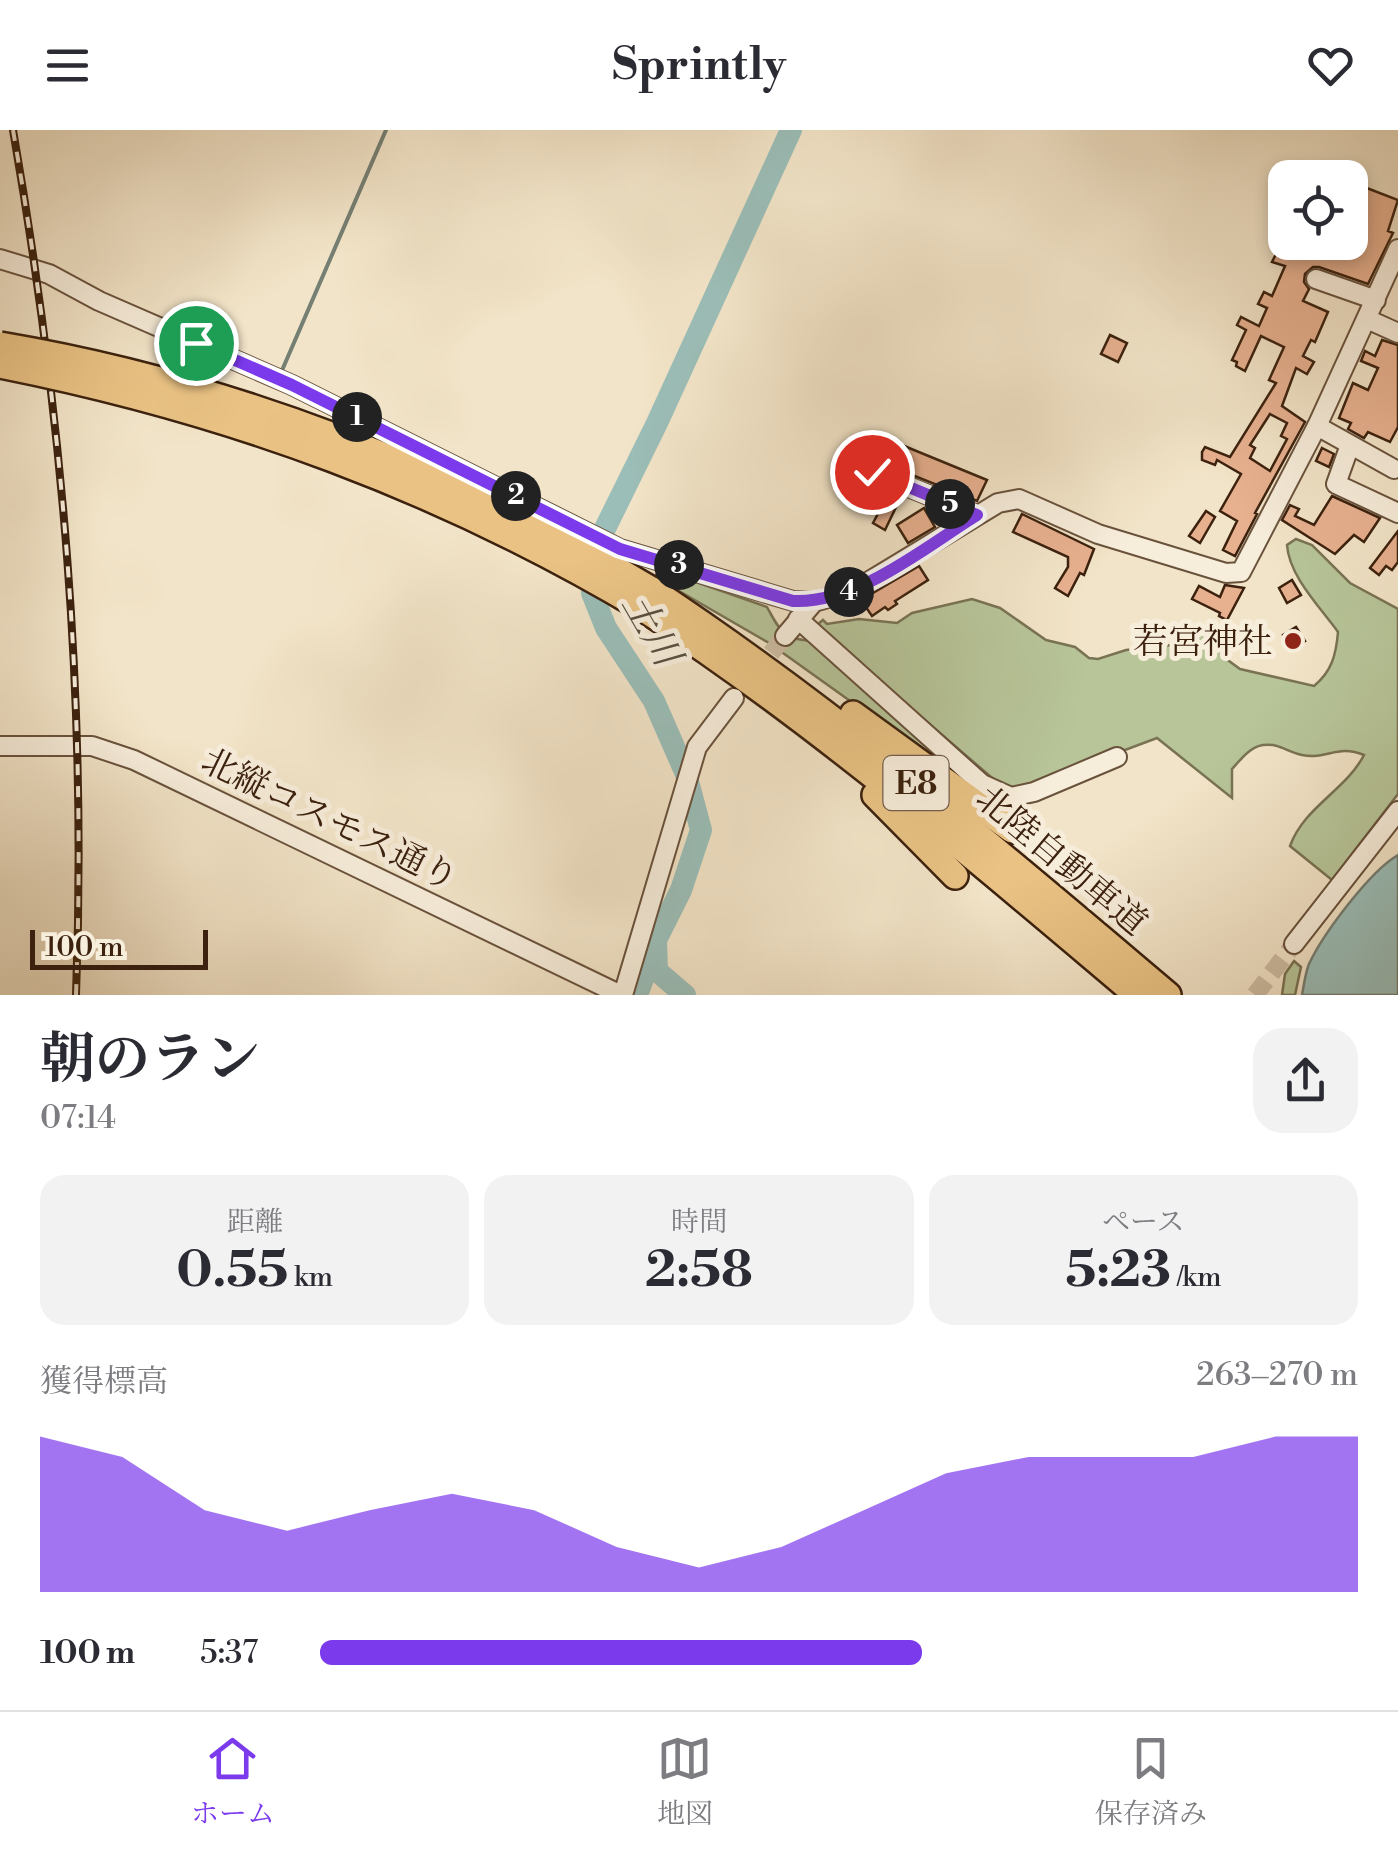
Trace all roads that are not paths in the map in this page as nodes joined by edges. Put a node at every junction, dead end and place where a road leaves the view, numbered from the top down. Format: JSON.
{"nodes":[{"id":1,"x":1398,"y":249,"type":"edge"},
{"id":2,"x":0,"y":259,"type":"edge"},
{"id":3,"x":1316,"y":279,"type":"dead end"},
{"id":4,"x":1376,"y":300,"type":"junction"},
{"id":5,"x":1367,"y":318,"type":"junction"},
{"id":6,"x":1398,"y":333,"type":"edge"},
{"id":7,"x":0,"y":345,"type":"edge"},
{"id":8,"x":0,"y":365,"type":"edge"},
{"id":9,"x":1317,"y":426,"type":"junction"},
{"id":10,"x":1350,"y":445,"type":"junction"},
{"id":11,"x":1394,"y":469,"type":"dead end"},
{"id":12,"x":872,"y":472,"type":"dead end"},
{"id":13,"x":1398,"y":513,"type":"edge"},
{"id":14,"x":977,"y":515,"type":"junction"},
{"id":15,"x":647,"y":599,"type":"junction"},
{"id":16,"x":814,"y":602,"type":"junction"},
{"id":17,"x":798,"y":619,"type":"junction"},
{"id":18,"x":690,"y":627,"type":"junction"},
{"id":19,"x":784,"y":636,"type":"tunnel mouth"},
{"id":20,"x":734,"y":698,"type":"dead end"},
{"id":21,"x":0,"y":746,"type":"edge"},
{"id":22,"x":1117,"y":757,"type":"dead end"},
{"id":23,"x":1398,"y":811,"type":"edge"},
{"id":24,"x":1012,"y":830,"type":"dead end"},
{"id":25,"x":956,"y":876,"type":"dead end"},
{"id":26,"x":1294,"y":944,"type":"tunnel mouth"},
{"id":27,"x":622,"y":995,"type":"edge"},
{"id":28,"x":1137,"y":995,"type":"edge"},
{"id":29,"x":1168,"y":995,"type":"edge"}],
"edges":[{"from":1,"to":4,"type":"street"},
{"from":2,"to":16,"type":"street"},
{"from":3,"to":4,"type":"street"},
{"from":4,"to":5,"type":"street"},
{"from":5,"to":6,"type":"street"},
{"from":5,"to":9,"type":"street"},
{"from":7,"to":15,"type":"highway","name":"北陸自動車道","number":"E8","bridge":true},
{"from":8,"to":15,"type":"highway","name":"北陸自動車道","number":"E8","bridge":true},
{"from":9,"to":10,"type":"street"},
{"from":9,"to":14,"type":"street"},
{"from":10,"to":11,"type":"street"},
{"from":10,"to":13,"type":"street"},
{"from":12,"to":14,"type":"street"},
{"from":14,"to":16,"type":"street"},
{"from":15,"to":18,"type":"highway","name":"北陸自動車道","number":"E8"},
{"from":16,"to":17,"type":"street"},
{"from":17,"to":19,"type":"street"},
{"from":17,"to":22,"type":"street"},
{"from":18,"to":24,"type":"highway"},
{"from":18,"to":25,"type":"highway"},
{"from":18,"to":28,"type":"highway","name":"北陸自動車道","number":"E8"},
{"from":18,"to":29,"type":"highway","name":"北陸自動車道","number":"E8"},
{"from":20,"to":27,"type":"street"},
{"from":21,"to":27,"type":"street","name":"北縦コスモス通り"},
{"from":23,"to":26,"type":"street"}]}
